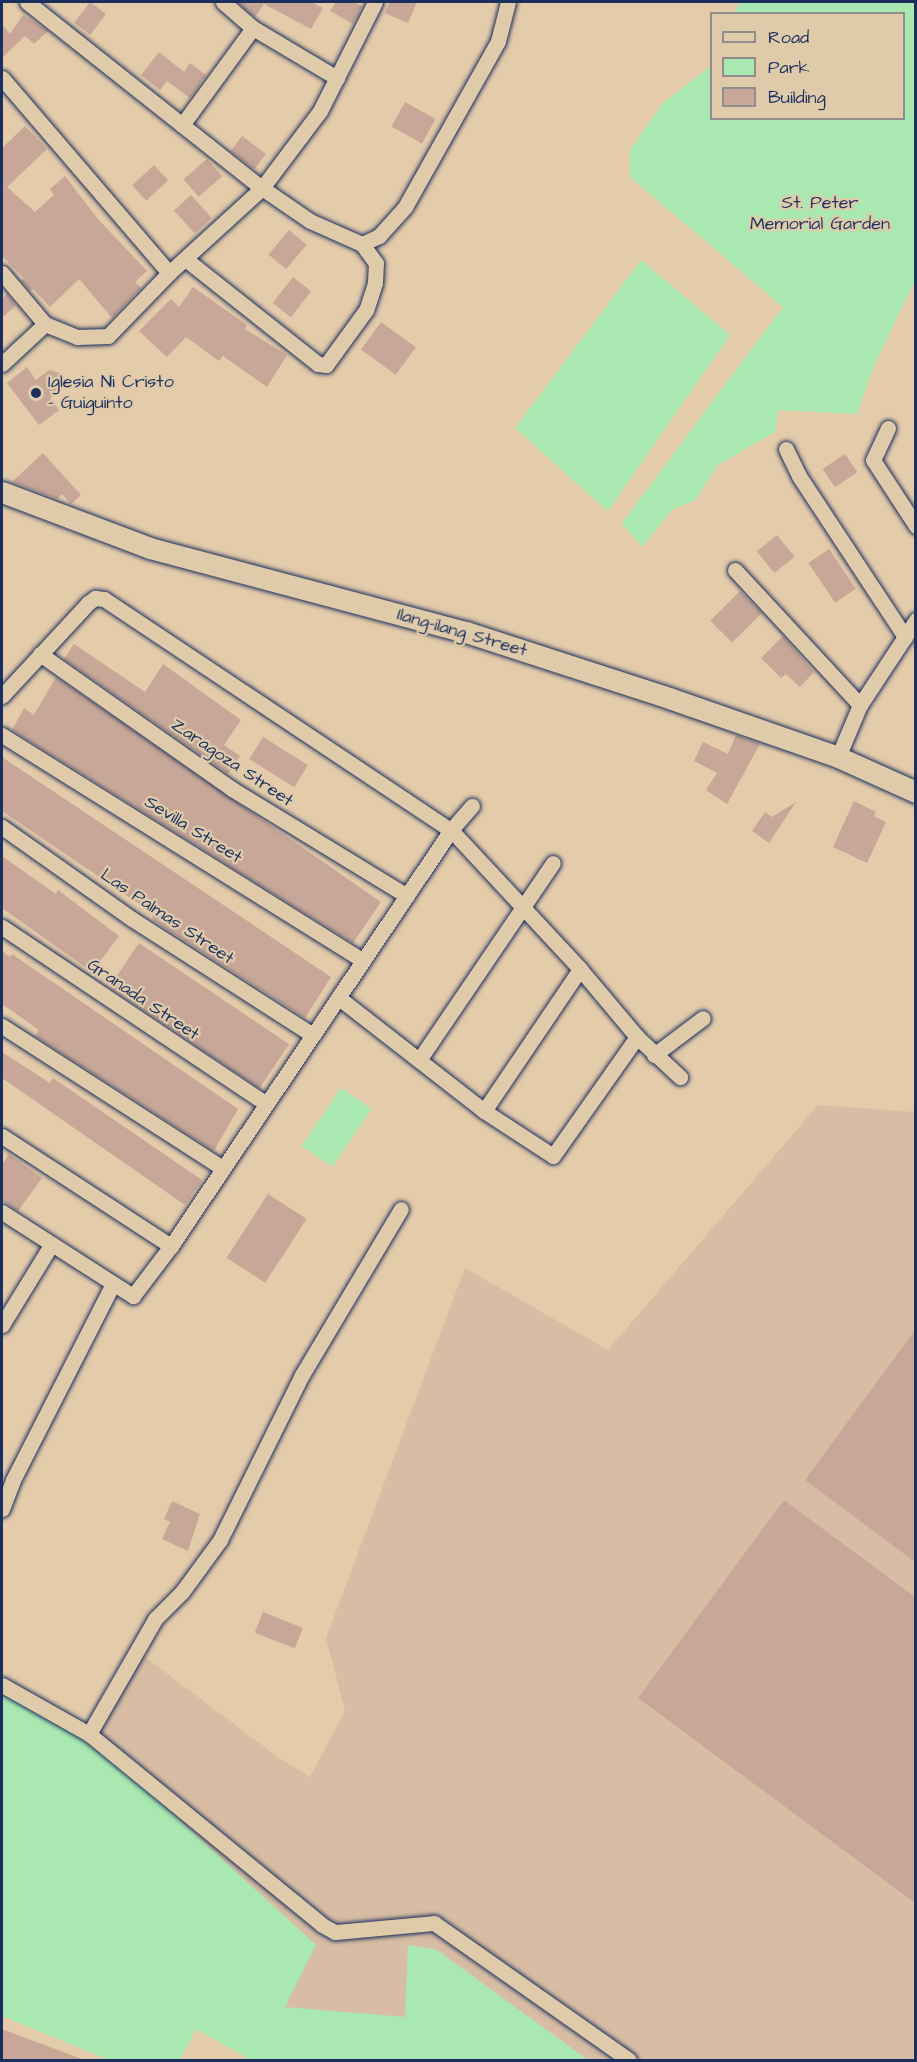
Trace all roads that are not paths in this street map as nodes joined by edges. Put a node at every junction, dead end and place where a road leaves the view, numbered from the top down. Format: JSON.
{"nodes":[{"id":1,"x":27,"y":2,"type":"edge"},
{"id":2,"x":223,"y":2,"type":"edge"},
{"id":3,"x":375,"y":2,"type":"edge"},
{"id":4,"x":508,"y":2,"type":"edge"},
{"id":5,"x":253,"y":28,"type":"junction"},
{"id":6,"x":2,"y":78,"type":"edge"},
{"id":7,"x":337,"y":78,"type":"junction"},
{"id":8,"x":182,"y":125,"type":"junction"},
{"id":9,"x":262,"y":188,"type":"junction"},
{"id":10,"x":363,"y":244,"type":"junction"},
{"id":11,"x":187,"y":260,"type":"junction"},
{"id":12,"x":2,"y":273,"type":"edge"},
{"id":13,"x":169,"y":273,"type":"junction"},
{"id":14,"x":45,"y":324,"type":"junction"},
{"id":15,"x":2,"y":364,"type":"edge"},
{"id":16,"x":888,"y":428,"type":"dead end"},
{"id":17,"x":786,"y":449,"type":"dead end"},
{"id":18,"x":2,"y":492,"type":"edge"},
{"id":19,"x":915,"y":526,"type":"edge"},
{"id":20,"x":735,"y":570,"type":"dead end"},
{"id":21,"x":915,"y":620,"type":"edge"},
{"id":22,"x":905,"y":637,"type":"junction"},
{"id":23,"x":40,"y":654,"type":"junction"},
{"id":24,"x":2,"y":696,"type":"edge"},
{"id":25,"x":860,"y":705,"type":"junction"},
{"id":26,"x":2,"y":735,"type":"edge"},
{"id":27,"x":838,"y":757,"type":"junction"},
{"id":28,"x":915,"y":792,"type":"edge"},
{"id":29,"x":472,"y":806,"type":"dead end"},
{"id":30,"x":2,"y":827,"type":"edge"},
{"id":31,"x":451,"y":830,"type":"junction"},
{"id":32,"x":553,"y":863,"type":"dead end"},
{"id":33,"x":407,"y":896,"type":"junction"},
{"id":34,"x":523,"y":907,"type":"junction"},
{"id":35,"x":2,"y":927,"type":"edge"},
{"id":36,"x":363,"y":961,"type":"junction"},
{"id":37,"x":580,"y":969,"type":"junction"},
{"id":38,"x":339,"y":998,"type":"junction"},
{"id":39,"x":703,"y":1018,"type":"dead end"},
{"id":40,"x":2,"y":1026,"type":"edge"},
{"id":41,"x":313,"y":1035,"type":"junction"},
{"id":42,"x":637,"y":1037,"type":"junction"},
{"id":43,"x":654,"y":1055,"type":"junction"},
{"id":44,"x":419,"y":1059,"type":"junction"},
{"id":45,"x":680,"y":1077,"type":"dead end"},
{"id":46,"x":265,"y":1103,"type":"junction"},
{"id":47,"x":484,"y":1111,"type":"junction"},
{"id":48,"x":2,"y":1136,"type":"edge"},
{"id":49,"x":222,"y":1168,"type":"junction"},
{"id":50,"x":401,"y":1209,"type":"dead end"},
{"id":51,"x":2,"y":1212,"type":"edge"},
{"id":52,"x":51,"y":1245,"type":"junction"},
{"id":53,"x":171,"y":1246,"type":"junction"},
{"id":54,"x":112,"y":1286,"type":"junction"},
{"id":55,"x":2,"y":1325,"type":"edge"},
{"id":56,"x":7,"y":1477,"type":"edge"},
{"id":57,"x":2,"y":1509,"type":"edge"},
{"id":58,"x":2,"y":1685,"type":"edge"},
{"id":59,"x":89,"y":1734,"type":"junction"},
{"id":60,"x":629,"y":2061,"type":"edge"}],
"edges":[{"from":1,"to":8,"type":"street"},
{"from":2,"to":5,"type":"street"},
{"from":3,"to":7,"type":"street"},
{"from":4,"to":10,"type":"street"},
{"from":5,"to":7,"type":"street"},
{"from":5,"to":8,"type":"street"},
{"from":6,"to":13,"type":"street"},
{"from":7,"to":9,"type":"street"},
{"from":8,"to":9,"type":"street"},
{"from":9,"to":10,"type":"street"},
{"from":9,"to":11,"type":"street"},
{"from":10,"to":11,"type":"street"},
{"from":11,"to":13,"type":"street"},
{"from":12,"to":14,"type":"street"},
{"from":13,"to":14,"type":"street"},
{"from":14,"to":15,"type":"street"},
{"from":16,"to":19,"type":"street"},
{"from":17,"to":22,"type":"street"},
{"from":18,"to":27,"type":"street","name":"Ilang-ilang Street"},
{"from":20,"to":25,"type":"street"},
{"from":21,"to":22,"type":"street"},
{"from":22,"to":25,"type":"street"},
{"from":23,"to":24,"type":"street"},
{"from":23,"to":31,"type":"street"},
{"from":23,"to":33,"type":"street","name":"Zaragoza Street"},
{"from":25,"to":27,"type":"street"},
{"from":26,"to":36,"type":"street","name":"Sevilla Street"},
{"from":27,"to":28,"type":"street","name":"Ilang-ilang Street"},
{"from":29,"to":31,"type":"street"},
{"from":30,"to":41,"type":"street","name":"Las Palmas Street"},
{"from":31,"to":33,"type":"street"},
{"from":31,"to":34,"type":"street"},
{"from":32,"to":34,"type":"street"},
{"from":33,"to":36,"type":"street"},
{"from":34,"to":37,"type":"street"},
{"from":34,"to":44,"type":"street"},
{"from":35,"to":46,"type":"street","name":"Granada Street"},
{"from":36,"to":38,"type":"street"},
{"from":37,"to":42,"type":"street"},
{"from":37,"to":47,"type":"street"},
{"from":38,"to":41,"type":"street"},
{"from":38,"to":44,"type":"street"},
{"from":39,"to":43,"type":"street"},
{"from":40,"to":49,"type":"street"},
{"from":41,"to":46,"type":"street"},
{"from":42,"to":43,"type":"street"},
{"from":42,"to":47,"type":"street"},
{"from":43,"to":45,"type":"street"},
{"from":44,"to":47,"type":"street"},
{"from":46,"to":49,"type":"street"},
{"from":48,"to":53,"type":"street"},
{"from":49,"to":53,"type":"street"},
{"from":50,"to":59,"type":"street"},
{"from":51,"to":52,"type":"street"},
{"from":52,"to":54,"type":"street"},
{"from":52,"to":55,"type":"street"},
{"from":53,"to":54,"type":"street"},
{"from":54,"to":56,"type":"street"},
{"from":56,"to":57,"type":"street"},
{"from":58,"to":59,"type":"street"},
{"from":59,"to":60,"type":"street"}]}
